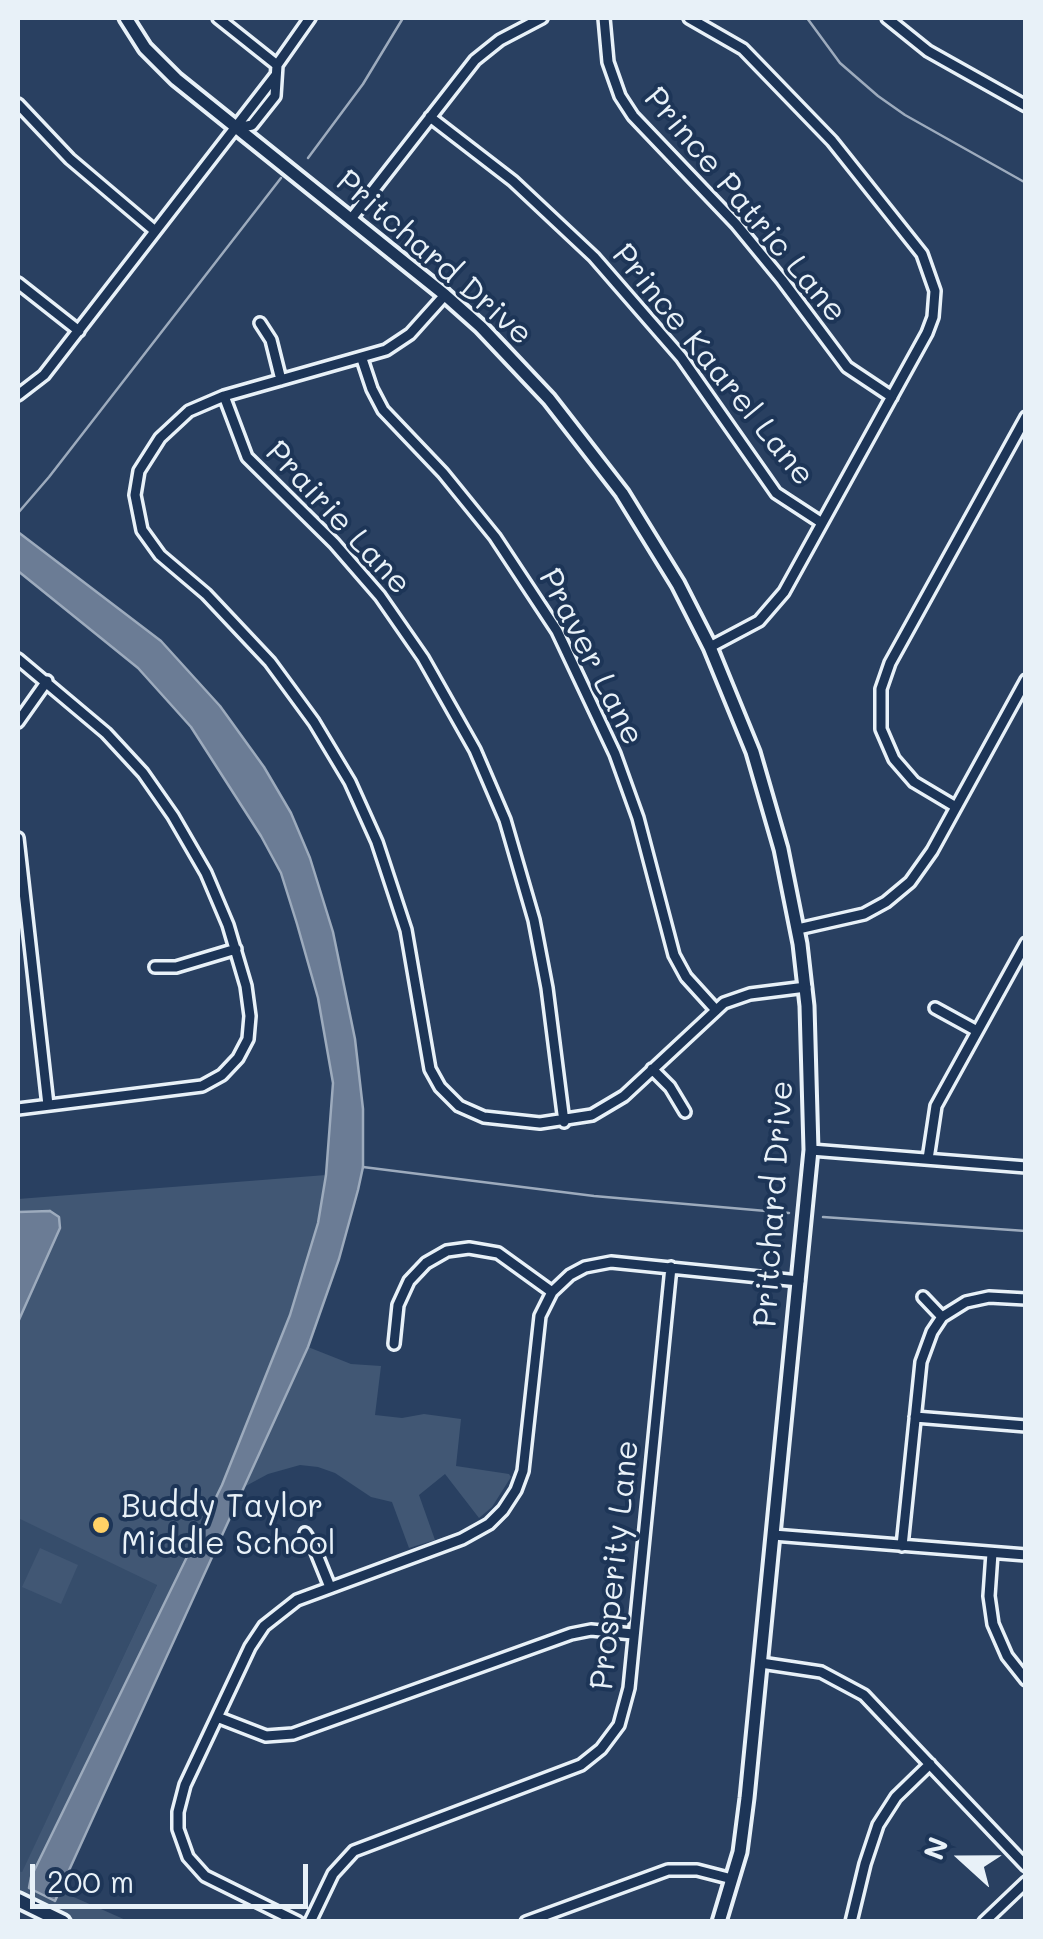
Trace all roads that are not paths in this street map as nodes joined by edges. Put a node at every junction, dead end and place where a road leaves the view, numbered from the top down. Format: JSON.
{"nodes":[{"id":1,"x":126,"y":18,"type":"edge"},
{"id":2,"x":218,"y":18,"type":"edge"},
{"id":3,"x":310,"y":18,"type":"edge"},
{"id":4,"x":542,"y":18,"type":"edge"},
{"id":5,"x":604,"y":18,"type":"edge"},
{"id":6,"x":689,"y":18,"type":"edge"},
{"id":7,"x":888,"y":18,"type":"edge"},
{"id":8,"x":276,"y":70,"type":"junction"},
{"id":9,"x":18,"y":104,"type":"edge"},
{"id":10,"x":1026,"y":106,"type":"edge"},
{"id":11,"x":430,"y":117,"type":"junction"},
{"id":12,"x":235,"y":129,"type":"junction"},
{"id":13,"x":351,"y":219,"type":"junction"},
{"id":14,"x":155,"y":232,"type":"junction"},
{"id":15,"x":18,"y":283,"type":"edge"},
{"id":16,"x":446,"y":296,"type":"junction"},
{"id":17,"x":260,"y":323,"type":"dead end"},
{"id":18,"x":78,"y":331,"type":"junction"},
{"id":19,"x":362,"y":359,"type":"junction"},
{"id":20,"x":281,"y":380,"type":"junction"},
{"id":21,"x":18,"y":395,"type":"edge"},
{"id":22,"x":224,"y":396,"type":"junction"},
{"id":23,"x":892,"y":397,"type":"junction"},
{"id":24,"x":1026,"y":417,"type":"edge"},
{"id":25,"x":822,"y":523,"type":"junction"},
{"id":26,"x":710,"y":648,"type":"junction"},
{"id":27,"x":18,"y":659,"type":"edge"},
{"id":28,"x":1026,"y":680,"type":"edge"},
{"id":29,"x":47,"y":681,"type":"junction"},
{"id":30,"x":18,"y":722,"type":"edge"},
{"id":31,"x":956,"y":807,"type":"junction"},
{"id":32,"x":18,"y":838,"type":"edge"},
{"id":33,"x":798,"y":929,"type":"junction"},
{"id":34,"x":1026,"y":943,"type":"edge"},
{"id":35,"x":236,"y":949,"type":"junction"},
{"id":36,"x":155,"y":967,"type":"dead end"},
{"id":37,"x":806,"y":987,"type":"junction"},
{"id":38,"x":935,"y":1008,"type":"dead end"},
{"id":39,"x":716,"y":1010,"type":"junction"},
{"id":40,"x":977,"y":1031,"type":"junction"},
{"id":41,"x":652,"y":1069,"type":"junction"},
{"id":42,"x":48,"y":1105,"type":"junction"},
{"id":43,"x":18,"y":1109,"type":"edge"},
{"id":44,"x":685,"y":1112,"type":"dead end"},
{"id":45,"x":564,"y":1122,"type":"junction"},
{"id":46,"x":812,"y":1150,"type":"junction"},
{"id":47,"x":928,"y":1159,"type":"junction"},
{"id":48,"x":1026,"y":1167,"type":"edge"},
{"id":49,"x":672,"y":1267,"type":"junction"},
{"id":50,"x":800,"y":1281,"type":"junction"},
{"id":51,"x":552,"y":1292,"type":"junction"},
{"id":52,"x":923,"y":1297,"type":"dead end"},
{"id":53,"x":1026,"y":1298,"type":"edge"},
{"id":54,"x":942,"y":1317,"type":"junction"},
{"id":55,"x":394,"y":1344,"type":"dead end"},
{"id":56,"x":915,"y":1417,"type":"junction"},
{"id":57,"x":1026,"y":1426,"type":"edge"},
{"id":58,"x":305,"y":1533,"type":"dead end"},
{"id":59,"x":774,"y":1535,"type":"junction"},
{"id":60,"x":902,"y":1546,"type":"junction"},
{"id":61,"x":992,"y":1553,"type":"junction"},
{"id":62,"x":1026,"y":1556,"type":"edge"},
{"id":63,"x":330,"y":1587,"type":"junction"},
{"id":64,"x":633,"y":1634,"type":"junction"},
{"id":65,"x":761,"y":1663,"type":"junction"},
{"id":66,"x":1026,"y":1680,"type":"edge"},
{"id":67,"x":217,"y":1716,"type":"junction"},
{"id":68,"x":930,"y":1764,"type":"junction"},
{"id":69,"x":1026,"y":1866,"type":"edge"},
{"id":70,"x":732,"y":1879,"type":"junction"},
{"id":71,"x":1026,"y":1882,"type":"edge"},
{"id":72,"x":18,"y":1900,"type":"edge"},
{"id":73,"x":530,"y":1921,"type":"edge"},
{"id":74,"x":63,"y":1922,"type":"edge"},
{"id":75,"x":298,"y":1922,"type":"edge"},
{"id":76,"x":310,"y":1922,"type":"edge"},
{"id":77,"x":719,"y":1922,"type":"edge"},
{"id":78,"x":851,"y":1922,"type":"edge"},
{"id":79,"x":984,"y":1922,"type":"edge"}],
"edges":[{"from":1,"to":12,"type":"street","name":"Pritchard Drive"},
{"from":2,"to":8,"type":"street"},
{"from":3,"to":8,"type":"street"},
{"from":4,"to":11,"type":"street"},
{"from":5,"to":23,"type":"street","name":"Prince Patric Lane"},
{"from":6,"to":23,"type":"street"},
{"from":7,"to":10,"type":"street"},
{"from":8,"to":12,"type":"street"},
{"from":9,"to":14,"type":"street"},
{"from":11,"to":13,"type":"street"},
{"from":11,"to":25,"type":"street","name":"Prince Kaarel Lane"},
{"from":12,"to":13,"type":"street","name":"Pritchard Drive"},
{"from":12,"to":14,"type":"street"},
{"from":13,"to":16,"type":"street","name":"Pritchard Drive"},
{"from":14,"to":18,"type":"street"},
{"from":15,"to":18,"type":"street"},
{"from":16,"to":19,"type":"street"},
{"from":16,"to":26,"type":"street","name":"Pritchard Drive"},
{"from":17,"to":20,"type":"street"},
{"from":18,"to":21,"type":"street"},
{"from":19,"to":20,"type":"street"},
{"from":19,"to":39,"type":"street","name":"Praver Lane"},
{"from":20,"to":22,"type":"street"},
{"from":22,"to":45,"type":"street","name":"Prairie Lane"},
{"from":22,"to":45,"type":"street"},
{"from":23,"to":25,"type":"street"},
{"from":24,"to":31,"type":"street"},
{"from":25,"to":26,"type":"street"},
{"from":26,"to":33,"type":"street","name":"Pritchard Drive"},
{"from":27,"to":29,"type":"street"},
{"from":28,"to":31,"type":"street"},
{"from":29,"to":30,"type":"street"},
{"from":29,"to":35,"type":"street"},
{"from":31,"to":33,"type":"street"},
{"from":32,"to":42,"type":"street"},
{"from":33,"to":37,"type":"street","name":"Pritchard Drive"},
{"from":34,"to":40,"type":"street"},
{"from":35,"to":36,"type":"street"},
{"from":35,"to":42,"type":"street"},
{"from":37,"to":39,"type":"street"},
{"from":37,"to":46,"type":"street","name":"Pritchard Drive"},
{"from":38,"to":40,"type":"street"},
{"from":39,"to":41,"type":"street"},
{"from":40,"to":47,"type":"street"},
{"from":41,"to":44,"type":"street"},
{"from":41,"to":45,"type":"street"},
{"from":42,"to":43,"type":"street"},
{"from":46,"to":47,"type":"street"},
{"from":46,"to":50,"type":"street","name":"Pritchard Drive"},
{"from":47,"to":48,"type":"street"},
{"from":49,"to":50,"type":"street"},
{"from":49,"to":51,"type":"street"},
{"from":49,"to":64,"type":"street","name":"Prosperity Lane"},
{"from":50,"to":59,"type":"street","name":"Pritchard Drive"},
{"from":51,"to":55,"type":"street"},
{"from":51,"to":63,"type":"street"},
{"from":52,"to":54,"type":"street"},
{"from":53,"to":54,"type":"street"},
{"from":54,"to":56,"type":"street"},
{"from":56,"to":57,"type":"street"},
{"from":56,"to":60,"type":"street"},
{"from":58,"to":63,"type":"street"},
{"from":59,"to":60,"type":"street"},
{"from":59,"to":65,"type":"street","name":"Pritchard Drive"},
{"from":60,"to":61,"type":"street"},
{"from":61,"to":62,"type":"street"},
{"from":61,"to":66,"type":"street"},
{"from":63,"to":67,"type":"street"},
{"from":64,"to":67,"type":"street"},
{"from":64,"to":76,"type":"street","name":"Prosperity Lane"},
{"from":65,"to":68,"type":"street"},
{"from":65,"to":70,"type":"street","name":"Pritchard Drive"},
{"from":67,"to":75,"type":"street"},
{"from":68,"to":69,"type":"street"},
{"from":68,"to":78,"type":"street"},
{"from":70,"to":73,"type":"street"},
{"from":70,"to":77,"type":"street","name":"Pritchard Drive"},
{"from":71,"to":79,"type":"street"},
{"from":72,"to":74,"type":"main road"}]}
